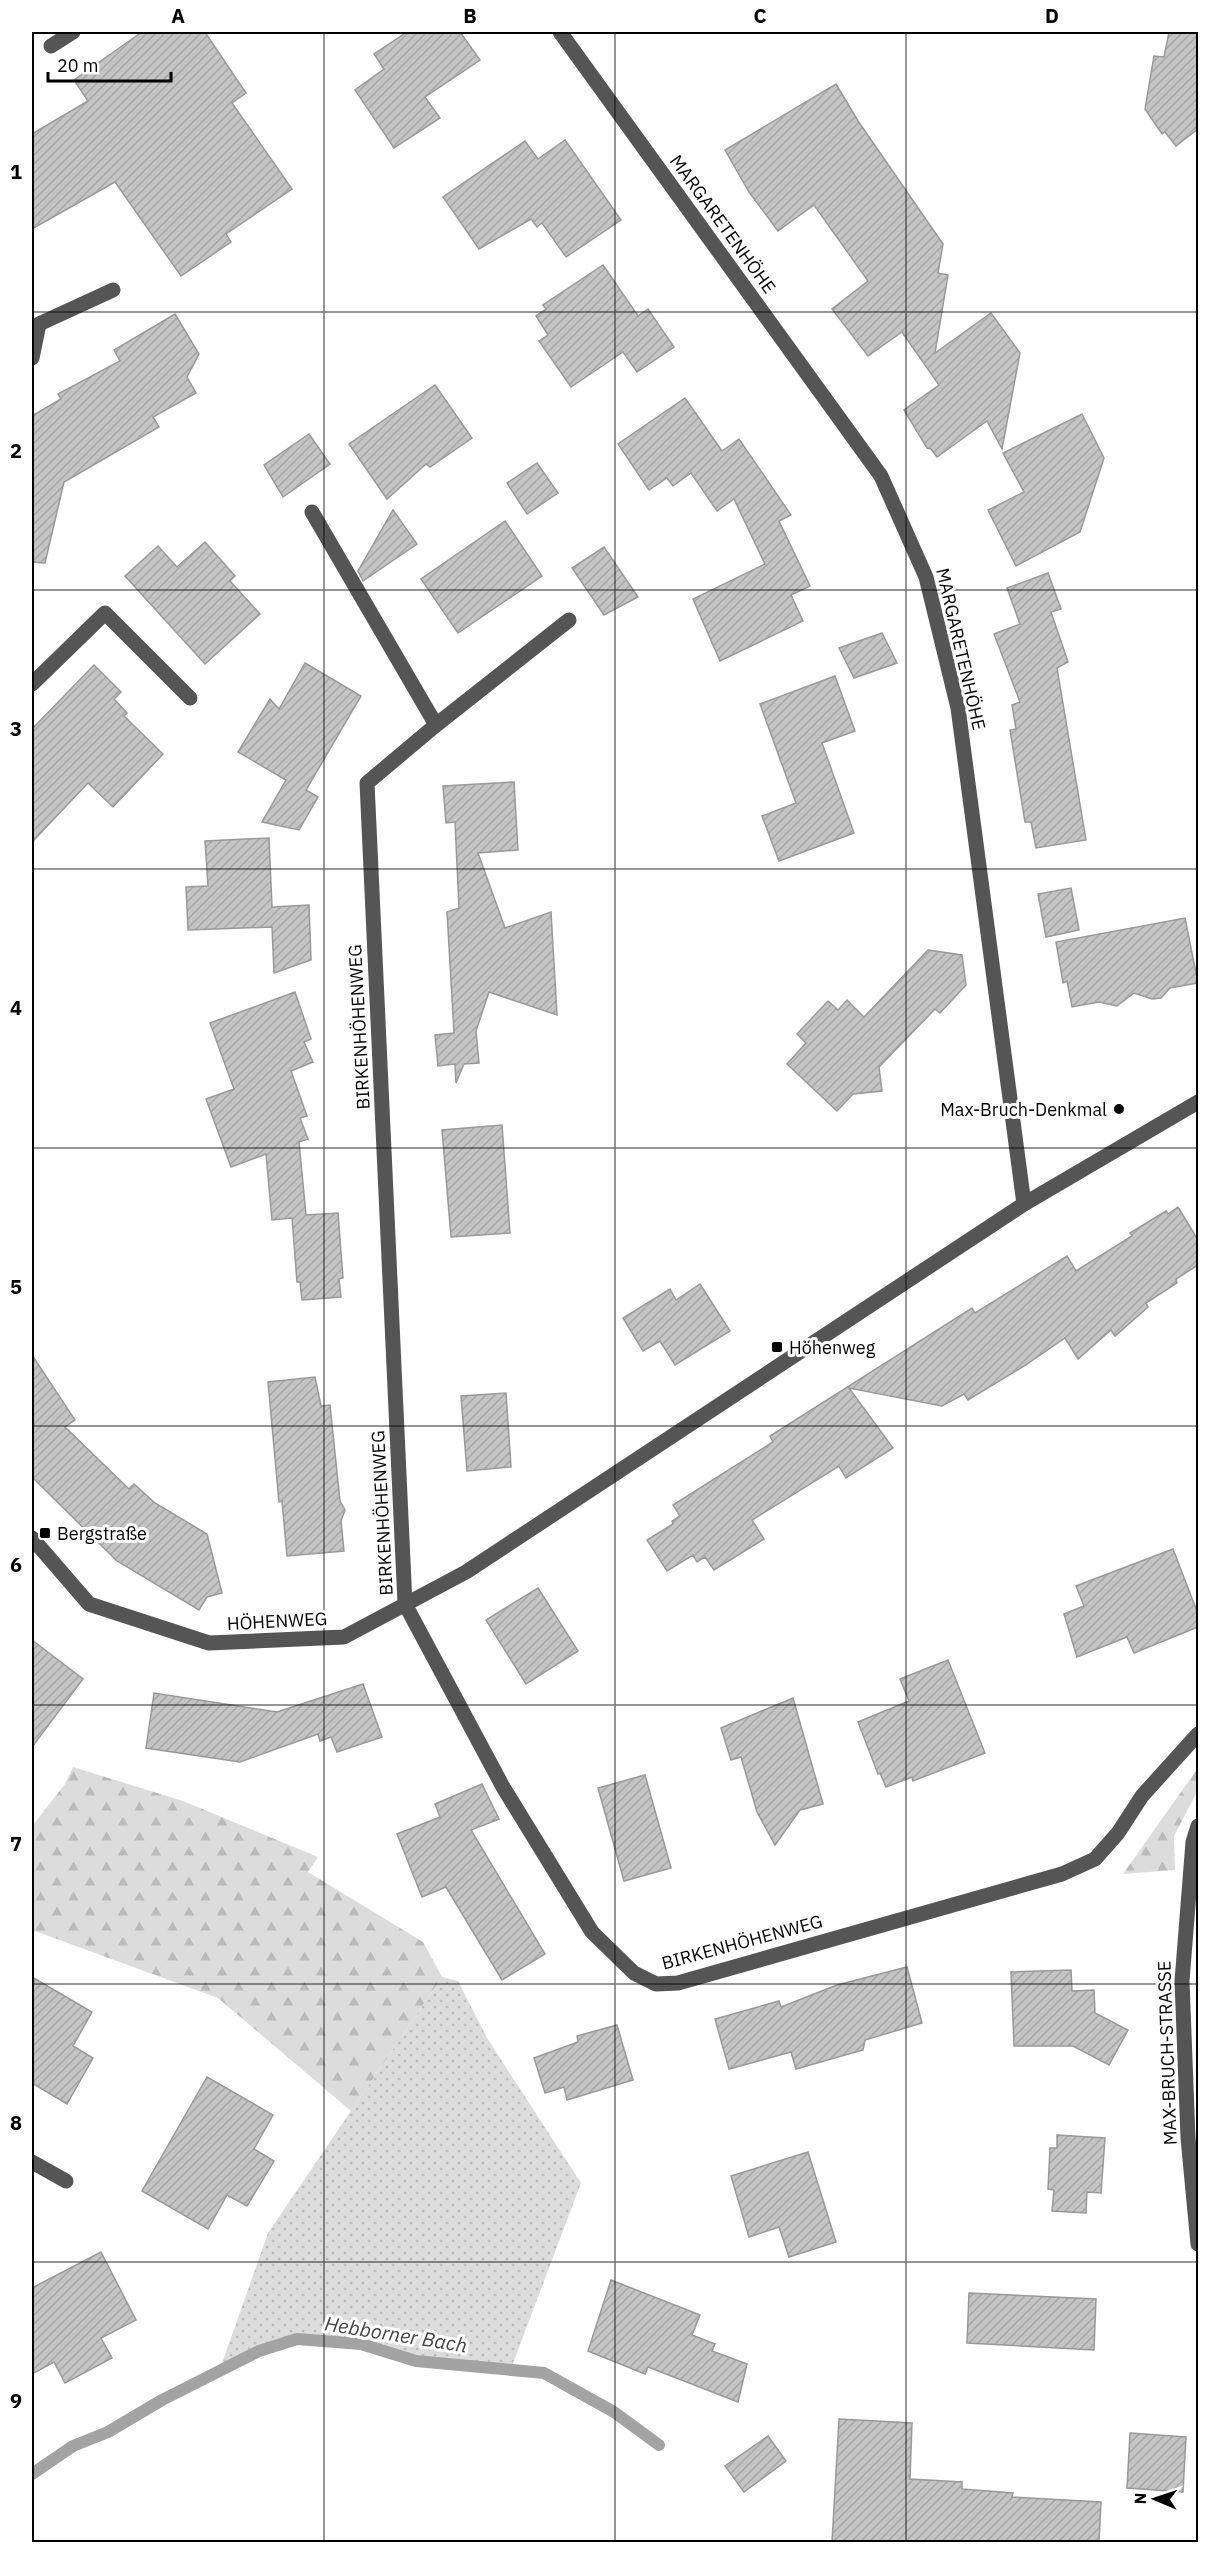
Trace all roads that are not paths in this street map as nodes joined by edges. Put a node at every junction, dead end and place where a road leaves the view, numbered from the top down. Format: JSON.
{"nodes":[{"id":1,"x":73,"y":32,"type":"edge"},
{"id":2,"x":560,"y":32,"type":"edge"},
{"id":3,"x":51,"y":46,"type":"dead end"},
{"id":4,"x":113,"y":290,"type":"dead end"},
{"id":5,"x":32,"y":358,"type":"edge"},
{"id":6,"x":312,"y":512,"type":"dead end"},
{"id":7,"x":568,"y":620,"type":"dead end"},
{"id":8,"x":32,"y":684,"type":"edge"},
{"id":9,"x":190,"y":698,"type":"dead end"},
{"id":10,"x":436,"y":726,"type":"junction"},
{"id":11,"x":1198,"y":1102,"type":"edge"},
{"id":12,"x":1024,"y":1204,"type":"junction"},
{"id":13,"x":32,"y":1538,"type":"edge"},
{"id":14,"x":405,"y":1604,"type":"junction"},
{"id":15,"x":1198,"y":1734,"type":"edge"},
{"id":16,"x":1198,"y":1826,"type":"edge"},
{"id":17,"x":32,"y":2162,"type":"edge"},
{"id":18,"x":66,"y":2181,"type":"dead end"},
{"id":19,"x":1198,"y":2244,"type":"edge"}],
"edges":[{"from":1,"to":3,"type":"street"},
{"from":2,"to":12,"type":"street","name":"MARGARETENHÖHE"},
{"from":4,"to":5,"type":"street"},
{"from":6,"to":10,"type":"street"},
{"from":7,"to":10,"type":"street"},
{"from":8,"to":9,"type":"street"},
{"from":10,"to":14,"type":"street","name":"BIRKENHÖHENWEG"},
{"from":11,"to":12,"type":"street","name":"HÖHENWEG"},
{"from":12,"to":14,"type":"street","name":"HÖHENWEG"},
{"from":13,"to":14,"type":"street","name":"HÖHENWEG"},
{"from":14,"to":15,"type":"street","name":"BIRKENHÖHENWEG"},
{"from":16,"to":19,"type":"street","name":"MAX-BRUCH-STRASSE"},
{"from":17,"to":18,"type":"street"}]}
